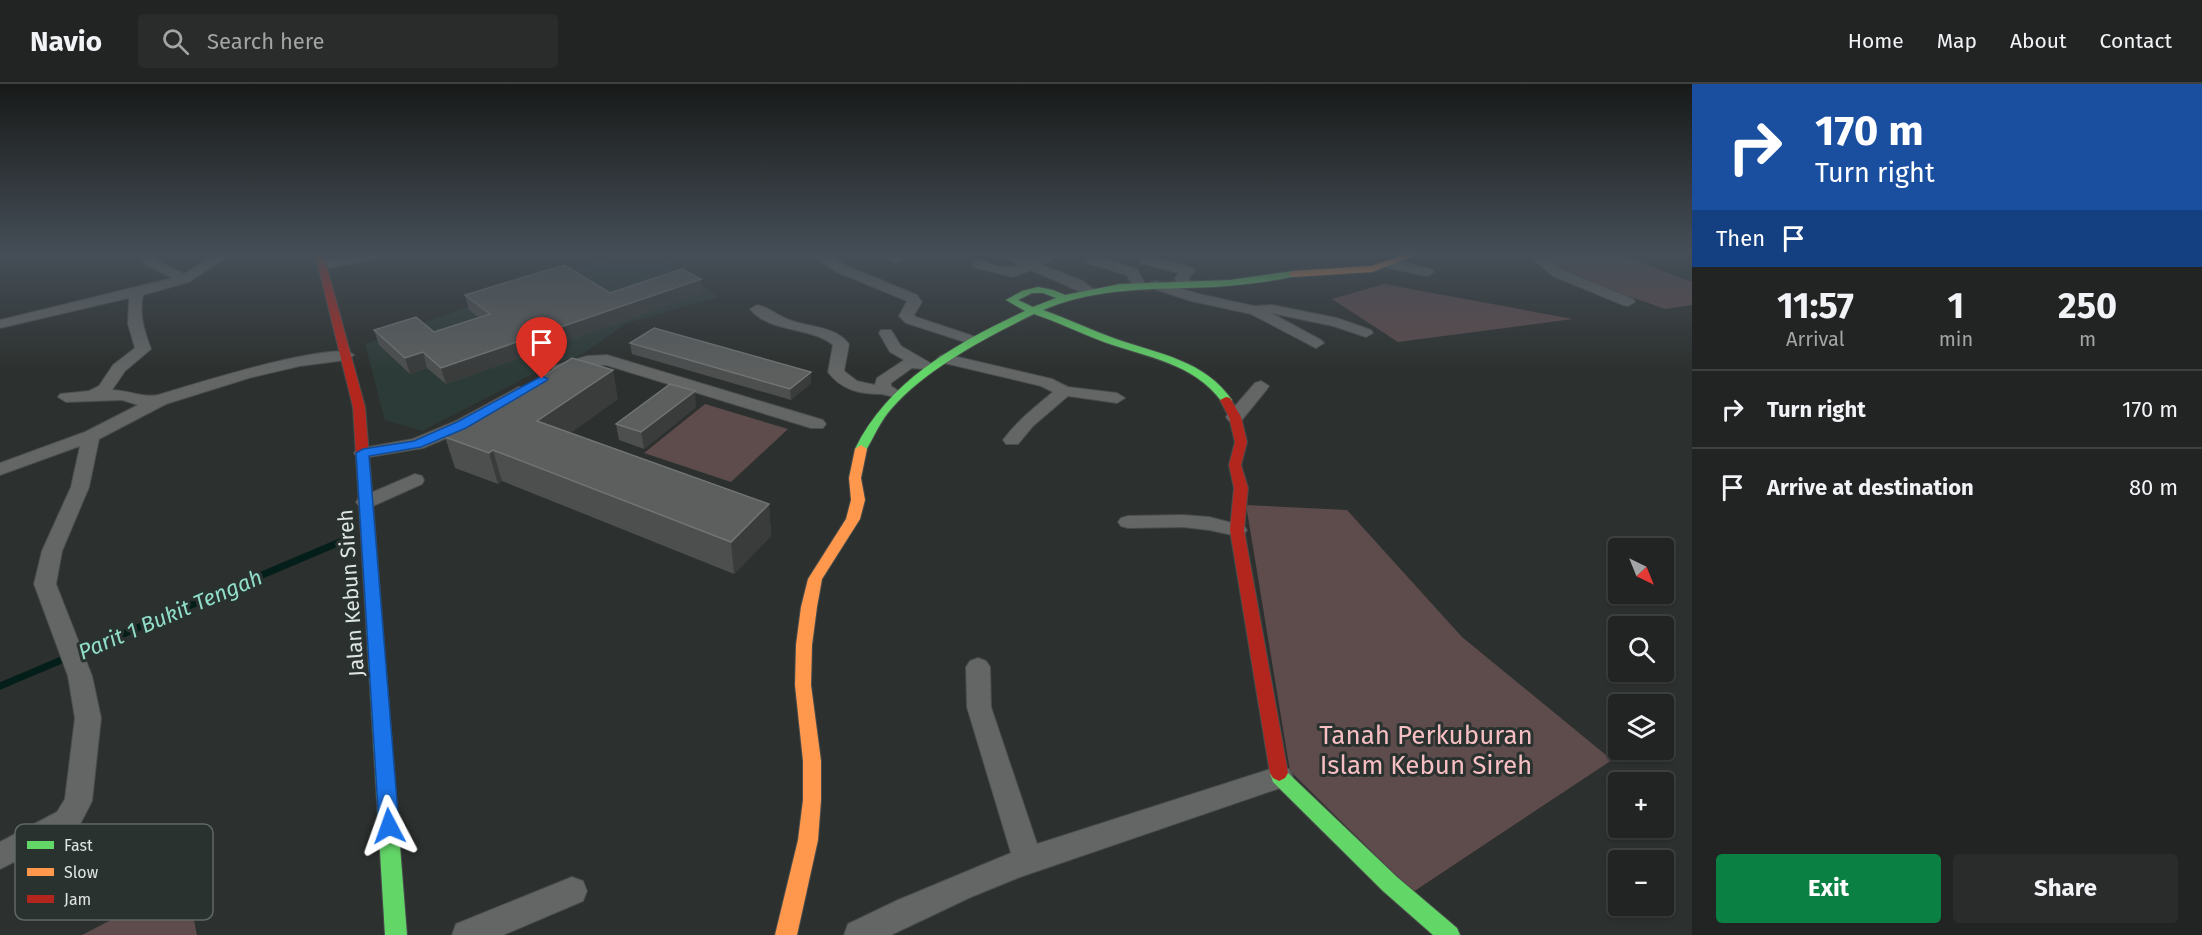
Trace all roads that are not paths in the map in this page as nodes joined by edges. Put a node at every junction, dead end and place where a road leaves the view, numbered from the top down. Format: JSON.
{"nodes":[{"id":1,"x":136,"y":293,"type":"joint"},
{"id":2,"x":330,"y":293,"type":"edge"},
{"id":3,"x":899,"y":293,"type":"edge"},
{"id":4,"x":1026,"y":293,"type":"edge"},
{"id":5,"x":1055,"y":293,"type":"edge"},
{"id":6,"x":1087,"y":293,"type":"edge"},
{"id":7,"x":1182,"y":293,"type":"edge"},
{"id":8,"x":1606,"y":293,"type":"edge"},
{"id":9,"x":1064,"y":299,"type":"junction"},
{"id":10,"x":1628,"y":302,"type":"dead end"},
{"id":11,"x":757,"y":309,"type":"dead end"},
{"id":12,"x":1034,"y":310,"type":"junction"},
{"id":13,"x":1254,"y":310,"type":"junction"},
{"id":14,"x":0,"y":324,"type":"edge"},
{"id":15,"x":886,"y":333,"type":"dead end"},
{"id":16,"x":1366,"y":333,"type":"dead end"},
{"id":17,"x":974,"y":341,"type":"junction"},
{"id":18,"x":1316,"y":343,"type":"dead end"},
{"id":19,"x":346,"y":355,"type":"junction"},
{"id":20,"x":932,"y":363,"type":"junction"},
{"id":21,"x":1261,"y":386,"type":"dead end"},
{"id":22,"x":1064,"y":391,"type":"junction"},
{"id":23,"x":890,"y":392,"type":"junction"},
{"id":24,"x":92,"y":396,"type":"junction"},
{"id":25,"x":66,"y":397,"type":"dead end"},
{"id":26,"x":1117,"y":398,"type":"dead end"},
{"id":27,"x":160,"y":400,"type":"junction"},
{"id":28,"x":1235,"y":417,"type":"junction"},
{"id":29,"x":817,"y":424,"type":"dead end"},
{"id":30,"x":91,"y":436,"type":"junction"},
{"id":31,"x":1012,"y":440,"type":"dead end"},
{"id":32,"x":363,"y":453,"type":"junction"},
{"id":33,"x":0,"y":469,"type":"edge"},
{"id":34,"x":415,"y":480,"type":"dead end"},
{"id":35,"x":366,"y":502,"type":"junction"},
{"id":36,"x":1128,"y":522,"type":"dead end"},
{"id":37,"x":1237,"y":530,"type":"junction"},
{"id":38,"x":978,"y":667,"type":"dead end"},
{"id":39,"x":1280,"y":777,"type":"junction"},
{"id":40,"x":61,"y":824,"type":"edge"},
{"id":41,"x":15,"y":848,"type":"edge"},
{"id":42,"x":0,"y":856,"type":"edge"},
{"id":43,"x":1028,"y":861,"type":"junction"},
{"id":44,"x":572,"y":891,"type":"dead end"},
{"id":45,"x":396,"y":935,"type":"edge"},
{"id":46,"x":466,"y":935,"type":"edge"},
{"id":47,"x":786,"y":935,"type":"edge"},
{"id":48,"x":859,"y":935,"type":"edge"},
{"id":49,"x":1449,"y":935,"type":"edge"}],
"edges":[{"from":1,"to":14,"type":"street"},
{"from":1,"to":24,"type":"street"},
{"from":2,"to":19,"type":"street","name":"Jalan Kebun Sireh"},
{"from":3,"to":17,"type":"street"},
{"from":4,"to":12,"type":"street"},
{"from":5,"to":9,"type":"street"},
{"from":6,"to":9,"type":"street"},
{"from":7,"to":13,"type":"street"},
{"from":8,"to":10,"type":"street"},
{"from":9,"to":12,"type":"street"},
{"from":11,"to":23,"type":"street"},
{"from":12,"to":17,"type":"street"},
{"from":12,"to":28,"type":"street"},
{"from":13,"to":16,"type":"street"},
{"from":13,"to":18,"type":"street"},
{"from":15,"to":20,"type":"street"},
{"from":17,"to":20,"type":"street"},
{"from":19,"to":27,"type":"street"},
{"from":19,"to":32,"type":"street","name":"Jalan Kebun Sireh"},
{"from":20,"to":22,"type":"street"},
{"from":20,"to":23,"type":"street"},
{"from":21,"to":28,"type":"street"},
{"from":22,"to":26,"type":"street"},
{"from":22,"to":31,"type":"street"},
{"from":23,"to":47,"type":"street"},
{"from":24,"to":25,"type":"street"},
{"from":24,"to":27,"type":"street"},
{"from":27,"to":30,"type":"street"},
{"from":28,"to":37,"type":"street"},
{"from":29,"to":32,"type":"street"},
{"from":30,"to":33,"type":"street"},
{"from":30,"to":40,"type":"street"},
{"from":32,"to":35,"type":"street","name":"Jalan Kebun Sireh"},
{"from":34,"to":35,"type":"street"},
{"from":35,"to":45,"type":"street","name":"Jalan Kebun Sireh"},
{"from":36,"to":37,"type":"street"},
{"from":37,"to":39,"type":"street"},
{"from":38,"to":43,"type":"street"},
{"from":39,"to":43,"type":"street"},
{"from":39,"to":49,"type":"street"},
{"from":41,"to":42,"type":"street"},
{"from":43,"to":48,"type":"street"},
{"from":44,"to":46,"type":"street"}]}
